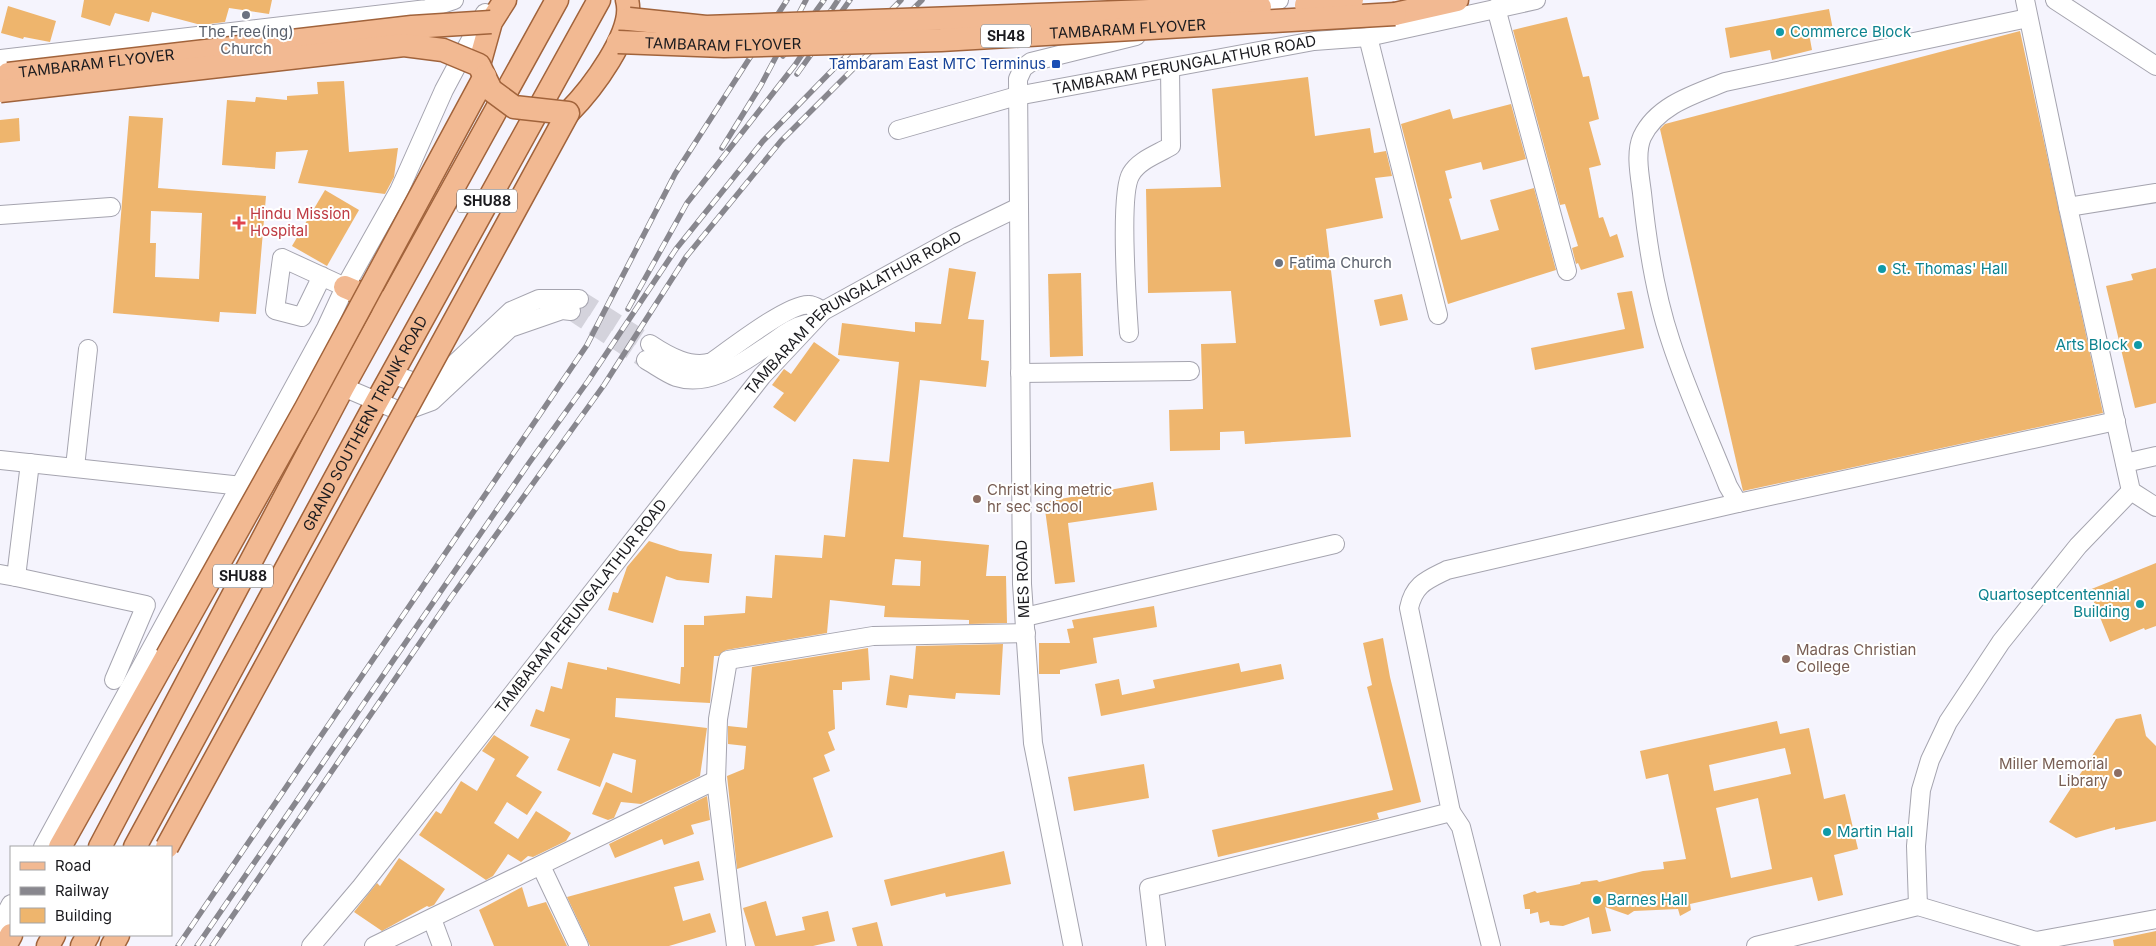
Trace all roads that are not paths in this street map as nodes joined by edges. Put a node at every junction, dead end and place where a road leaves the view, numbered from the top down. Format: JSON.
{"nodes":[{"id":1,"x":454,"y":0,"type":"edge"},
{"id":2,"x":492,"y":0,"type":"edge"},
{"id":3,"x":506,"y":0,"type":"edge"},
{"id":4,"x":557,"y":0,"type":"edge"},
{"id":5,"x":599,"y":0,"type":"edge"},
{"id":6,"x":1115,"y":0,"type":"edge"},
{"id":7,"x":1279,"y":0,"type":"edge"},
{"id":8,"x":1352,"y":0,"type":"edge"},
{"id":9,"x":1457,"y":0,"type":"edge"},
{"id":10,"x":1536,"y":0,"type":"edge"},
{"id":11,"x":2025,"y":0,"type":"edge"},
{"id":12,"x":2056,"y":0,"type":"edge"},
{"id":13,"x":629,"y":6,"type":"edge"},
{"id":14,"x":1496,"y":8,"type":"junction"},
{"id":15,"x":2028,"y":18,"type":"junction"},
{"id":16,"x":491,"y":22,"type":"junction"},
{"id":17,"x":1368,"y":37,"type":"junction"},
{"id":18,"x":1121,"y":40,"type":"junction"},
{"id":19,"x":618,"y":42,"type":"junction"},
{"id":20,"x":0,"y":58,"type":"edge"},
{"id":21,"x":2156,"y":66,"type":"edge"},
{"id":22,"x":1170,"y":68,"type":"junction"},
{"id":23,"x":482,"y":70,"type":"junction"},
{"id":24,"x":0,"y":75,"type":"edge"},
{"id":25,"x":0,"y":90,"type":"edge"},
{"id":26,"x":1017,"y":96,"type":"junction"},
{"id":27,"x":568,"y":114,"type":"junction"},
{"id":28,"x":898,"y":130,"type":"dead end"},
{"id":29,"x":2156,"y":193,"type":"edge"},
{"id":30,"x":111,"y":207,"type":"dead end"},
{"id":31,"x":1019,"y":207,"type":"junction"},
{"id":32,"x":2068,"y":208,"type":"junction"},
{"id":33,"x":0,"y":215,"type":"edge"},
{"id":34,"x":1567,"y":271,"type":"dead end"},
{"id":35,"x":322,"y":276,"type":"dead end"},
{"id":36,"x":345,"y":287,"type":"junction"},
{"id":37,"x":388,"y":306,"type":"junction"},
{"id":38,"x":1438,"y":314,"type":"dead end"},
{"id":39,"x":818,"y":317,"type":"junction"},
{"id":40,"x":1128,"y":333,"type":"dead end"},
{"id":41,"x":88,"y":349,"type":"dead end"},
{"id":42,"x":648,"y":352,"type":"tunnel mouth"},
{"id":43,"x":1190,"y":371,"type":"dead end"},
{"id":44,"x":1020,"y":373,"type":"junction"},
{"id":45,"x":391,"y":374,"type":"junction"},
{"id":46,"x":344,"y":387,"type":"junction"},
{"id":47,"x":376,"y":403,"type":"junction"},
{"id":48,"x":2116,"y":421,"type":"junction"},
{"id":49,"x":2156,"y":456,"type":"edge"},
{"id":50,"x":0,"y":460,"type":"edge"},
{"id":51,"x":30,"y":463,"type":"junction"},
{"id":52,"x":2125,"y":463,"type":"junction"},
{"id":53,"x":75,"y":468,"type":"junction"},
{"id":54,"x":242,"y":486,"type":"junction"},
{"id":55,"x":2131,"y":491,"type":"junction"},
{"id":56,"x":1738,"y":503,"type":"junction"},
{"id":57,"x":2156,"y":506,"type":"edge"},
{"id":58,"x":1335,"y":544,"type":"dead end"},
{"id":59,"x":8,"y":576,"type":"edge"},
{"id":60,"x":1025,"y":625,"type":"junction"},
{"id":61,"x":114,"y":680,"type":"dead end"},
{"id":62,"x":716,"y":780,"type":"junction"},
{"id":63,"x":1451,"y":812,"type":"junction"},
{"id":64,"x":44,"y":846,"type":"edge"},
{"id":65,"x":61,"y":846,"type":"edge"},
{"id":66,"x":101,"y":846,"type":"edge"},
{"id":67,"x":136,"y":846,"type":"edge"},
{"id":68,"x":168,"y":846,"type":"edge"},
{"id":69,"x":542,"y":866,"type":"junction"},
{"id":70,"x":10,"y":906,"type":"edge"},
{"id":71,"x":1918,"y":906,"type":"junction"},
{"id":72,"x":2156,"y":919,"type":"edge"},
{"id":73,"x":432,"y":920,"type":"junction"},
{"id":74,"x":4,"y":946,"type":"edge"},
{"id":75,"x":311,"y":946,"type":"edge"},
{"id":76,"x":374,"y":946,"type":"edge"},
{"id":77,"x":442,"y":946,"type":"edge"},
{"id":78,"x":579,"y":946,"type":"edge"},
{"id":79,"x":736,"y":946,"type":"edge"},
{"id":80,"x":1073,"y":946,"type":"edge"},
{"id":81,"x":1156,"y":946,"type":"edge"},
{"id":82,"x":1492,"y":946,"type":"edge"},
{"id":83,"x":1756,"y":946,"type":"edge"}],
"edges":[{"from":1,"to":20,"type":"street"},
{"from":2,"to":36,"type":"street"},
{"from":3,"to":16,"type":"main road"},
{"from":4,"to":37,"type":"main road","number":"SHU88"},
{"from":5,"to":45,"type":"main road","name":"GRAND SOUTHERN TRUNK ROAD","number":"SHU88"},
{"from":6,"to":18,"type":"street"},
{"from":7,"to":18,"type":"street"},
{"from":8,"to":13,"type":"main road","name":"TAMBARAM FLYOVER","number":"SH48","bridge":true},
{"from":9,"to":19,"type":"main road","name":"TAMBARAM FLYOVER","number":"SH48","bridge":true},
{"from":10,"to":14,"type":"street","name":"TAMBARAM PERUNGALATHUR ROAD"},
{"from":11,"to":15,"type":"street"},
{"from":12,"to":21,"type":"street"},
{"from":13,"to":19,"type":"main road"},
{"from":14,"to":17,"type":"street","name":"TAMBARAM PERUNGALATHUR ROAD"},
{"from":14,"to":34,"type":"street"},
{"from":15,"to":32,"type":"street"},
{"from":15,"to":56,"type":"street"},
{"from":16,"to":23,"type":"main road"},
{"from":16,"to":24,"type":"main road","name":"TAMBARAM FLYOVER","bridge":true},
{"from":17,"to":22,"type":"street","name":"TAMBARAM PERUNGALATHUR ROAD"},
{"from":17,"to":38,"type":"street"},
{"from":18,"to":26,"type":"street"},
{"from":19,"to":27,"type":"main road"},
{"from":22,"to":26,"type":"street","name":"TAMBARAM PERUNGALATHUR ROAD"},
{"from":22,"to":40,"type":"street"},
{"from":23,"to":25,"type":"main road","name":"TAMBARAM FLYOVER","bridge":true},
{"from":23,"to":27,"type":"main road","bridge":true},
{"from":23,"to":65,"type":"main road","bridge":true},
{"from":26,"to":28,"type":"street","name":"TAMBARAM PERUNGALATHUR ROAD"},
{"from":26,"to":31,"type":"street"},
{"from":27,"to":68,"type":"main road","bridge":true},
{"from":29,"to":32,"type":"street"},
{"from":30,"to":33,"type":"street"},
{"from":31,"to":39,"type":"street","name":"TAMBARAM PERUNGALATHUR ROAD"},
{"from":31,"to":44,"type":"street","name":"MES ROAD"},
{"from":32,"to":48,"type":"street"},
{"from":35,"to":36,"type":"street"},
{"from":36,"to":37,"type":"main road"},
{"from":36,"to":54,"type":"street"},
{"from":37,"to":46,"type":"main road","number":"SHU88"},
{"from":39,"to":42,"type":"street"},
{"from":39,"to":75,"type":"street","name":"TAMBARAM PERUNGALATHUR ROAD"},
{"from":41,"to":53,"type":"street"},
{"from":43,"to":44,"type":"street"},
{"from":44,"to":60,"type":"street","name":"MES ROAD"},
{"from":45,"to":47,"type":"main road","name":"GRAND SOUTHERN TRUNK ROAD","number":"SHU88"},
{"from":45,"to":47,"type":"street"},
{"from":46,"to":47,"type":"street"},
{"from":46,"to":66,"type":"main road","number":"SHU88"},
{"from":47,"to":67,"type":"main road","name":"GRAND SOUTHERN TRUNK ROAD","number":"SHU88"},
{"from":48,"to":52,"type":"street"},
{"from":48,"to":56,"type":"street"},
{"from":49,"to":52,"type":"street"},
{"from":50,"to":51,"type":"street"},
{"from":51,"to":53,"type":"street"},
{"from":51,"to":59,"type":"street"},
{"from":52,"to":55,"type":"street"},
{"from":53,"to":54,"type":"street"},
{"from":54,"to":64,"type":"street"},
{"from":55,"to":57,"type":"street"},
{"from":55,"to":71,"type":"street"},
{"from":56,"to":63,"type":"street"},
{"from":58,"to":60,"type":"street"},
{"from":59,"to":61,"type":"street"},
{"from":60,"to":62,"type":"street"},
{"from":60,"to":80,"type":"street","name":"MES ROAD"},
{"from":62,"to":69,"type":"street"},
{"from":62,"to":79,"type":"street"},
{"from":63,"to":81,"type":"street"},
{"from":63,"to":82,"type":"street"},
{"from":69,"to":73,"type":"street"},
{"from":69,"to":78,"type":"street"},
{"from":70,"to":74,"type":"street"},
{"from":71,"to":72,"type":"street"},
{"from":71,"to":83,"type":"street"},
{"from":73,"to":76,"type":"street"},
{"from":73,"to":77,"type":"street"}]}
